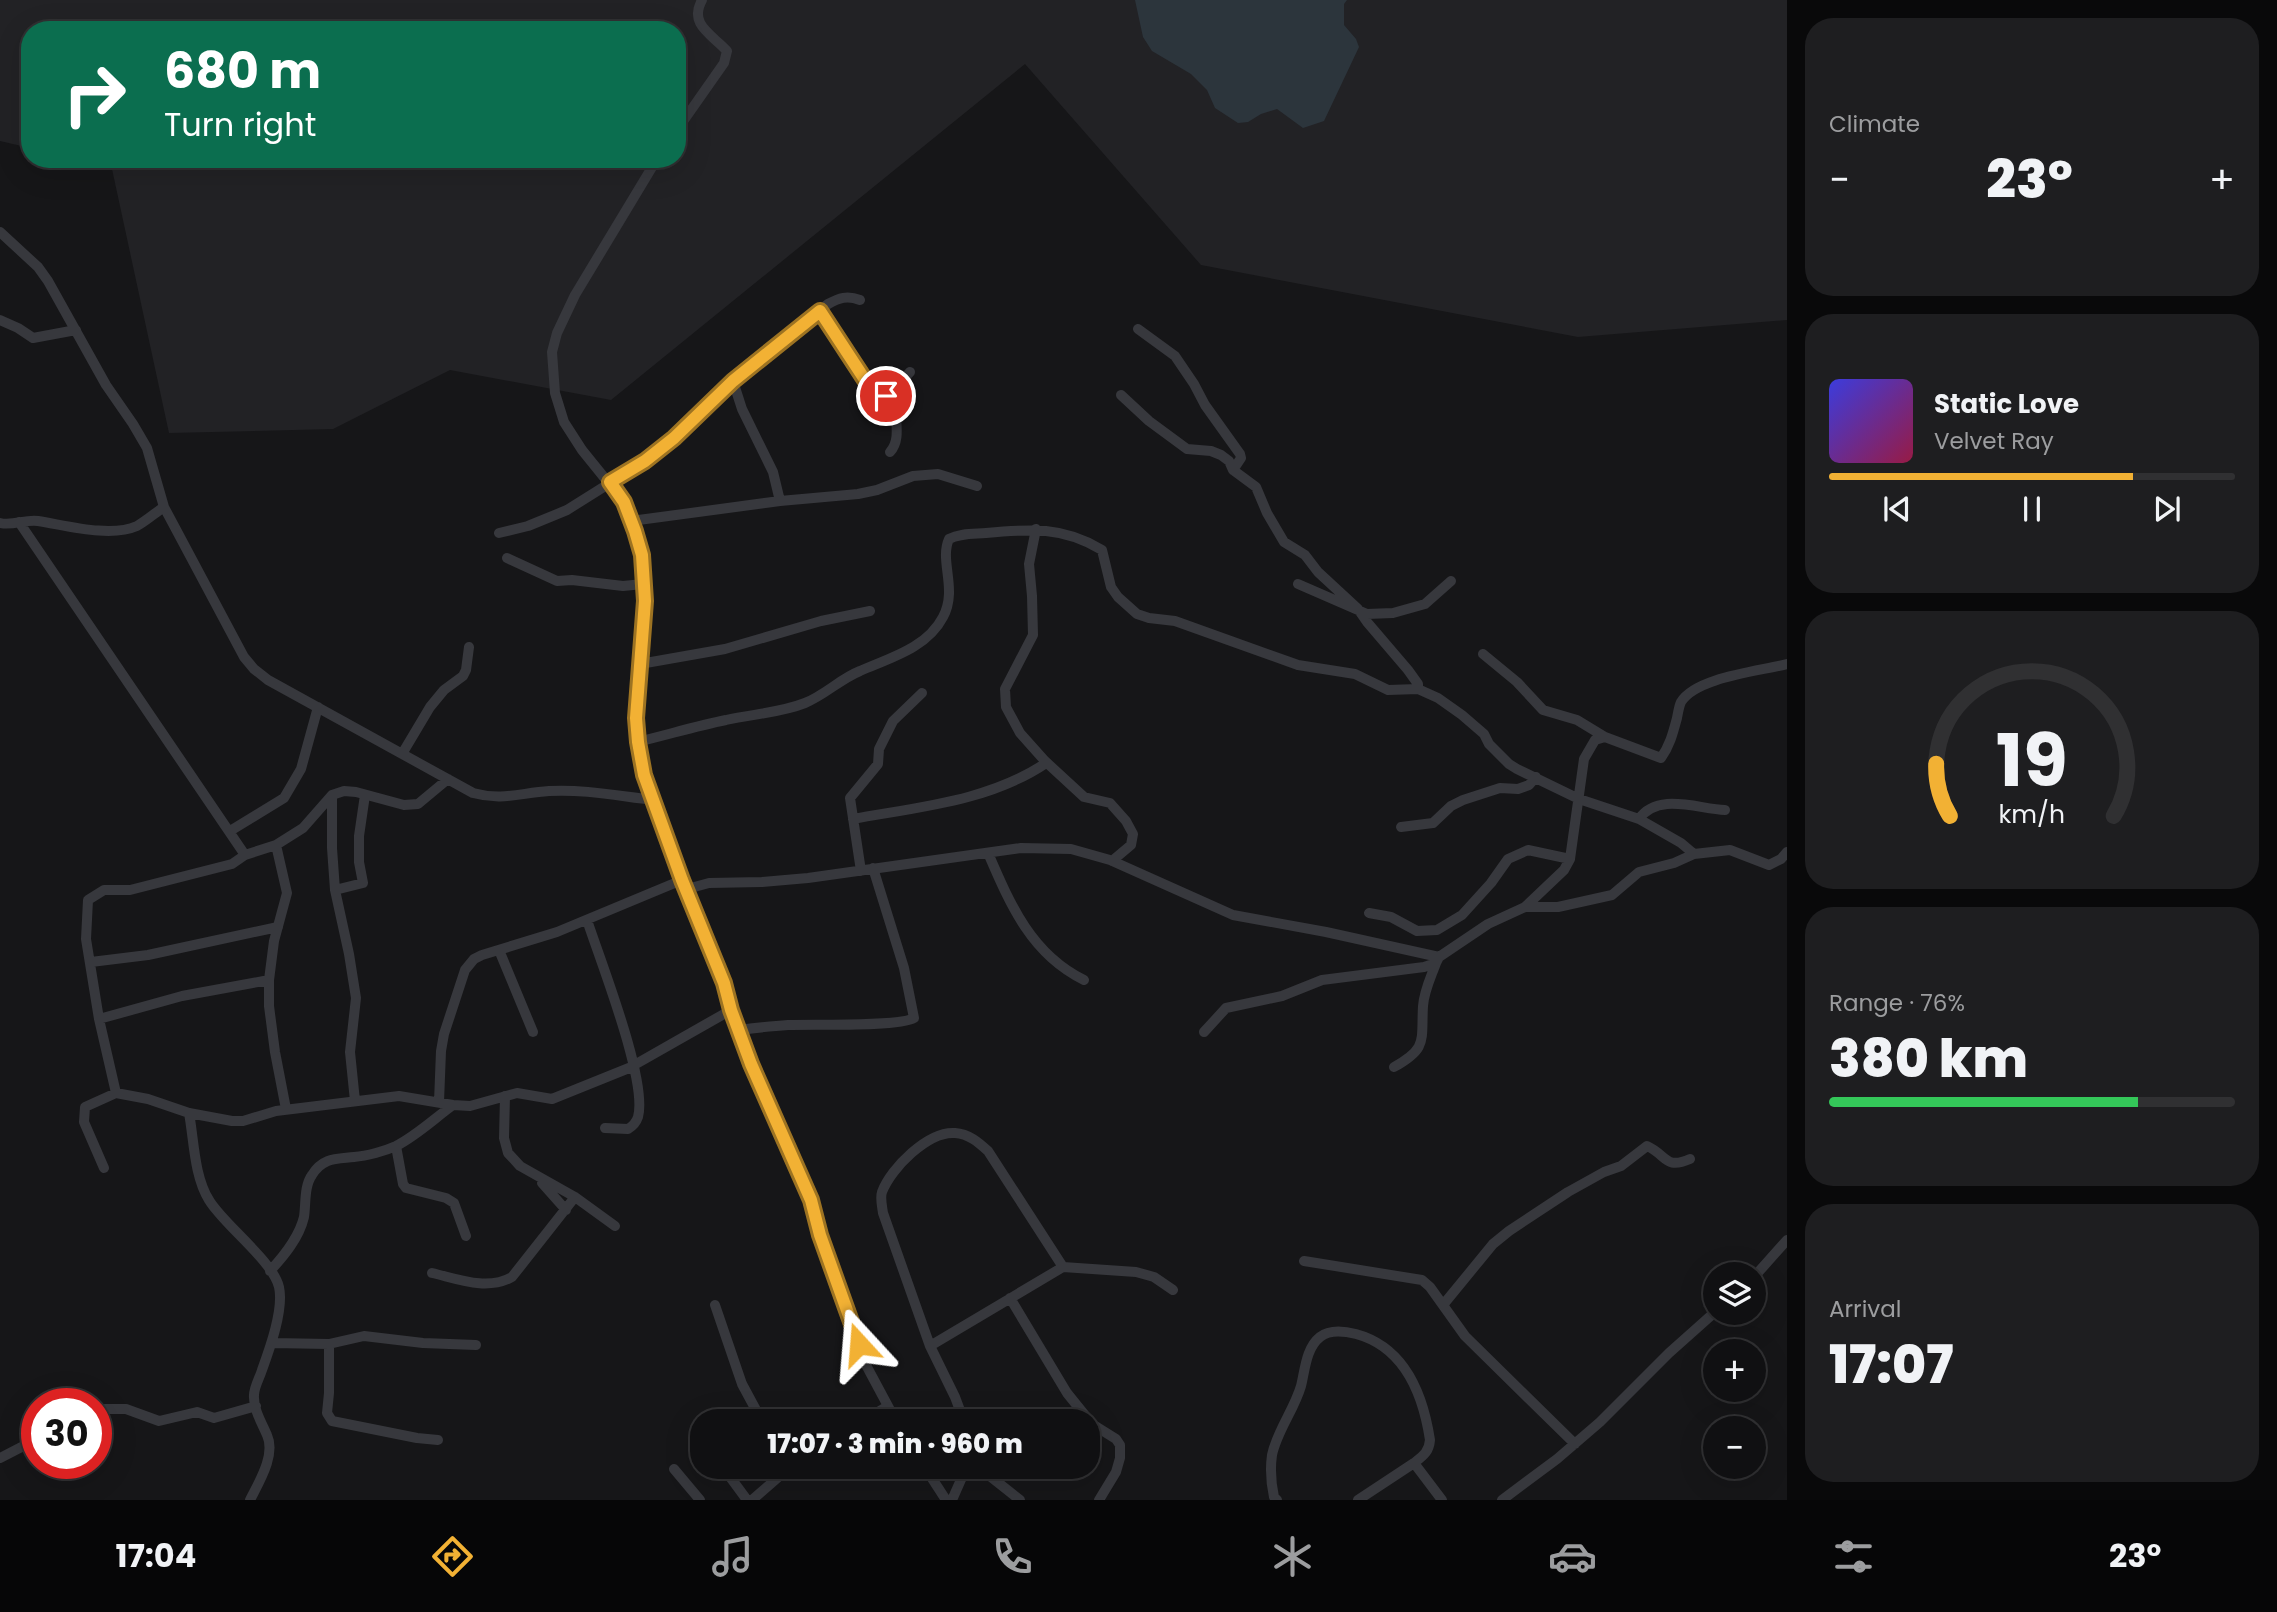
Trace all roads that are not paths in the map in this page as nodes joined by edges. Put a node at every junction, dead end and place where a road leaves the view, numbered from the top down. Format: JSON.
{"nodes":[{"id":1,"x":702,"y":0,"type":"edge"},
{"id":2,"x":686,"y":117,"type":"edge"},
{"id":3,"x":652,"y":168,"type":"edge"},
{"id":4,"x":0,"y":232,"type":"edge"},
{"id":5,"x":860,"y":300,"type":"dead end"},
{"id":6,"x":820,"y":311,"type":"junction"},
{"id":7,"x":0,"y":320,"type":"edge"},
{"id":8,"x":1138,"y":328,"type":"dead end"},
{"id":9,"x":76,"y":330,"type":"junction"},
{"id":10,"x":910,"y":372,"type":"dead end"},
{"id":11,"x":733,"y":381,"type":"junction"},
{"id":12,"x":1121,"y":395,"type":"dead end"},
{"id":13,"x":896,"y":400,"type":"junction"},
{"id":14,"x":890,"y":452,"type":"dead end"},
{"id":15,"x":1233,"y":470,"type":"junction"},
{"id":16,"x":610,"y":482,"type":"junction"},
{"id":17,"x":977,"y":486,"type":"dead end"},
{"id":18,"x":780,"y":501,"type":"junction"},
{"id":19,"x":164,"y":507,"type":"junction"},
{"id":20,"x":631,"y":521,"type":"junction"},
{"id":21,"x":19,"y":522,"type":"junction"},
{"id":22,"x":0,"y":523,"type":"edge"},
{"id":23,"x":1035,"y":529,"type":"junction"},
{"id":24,"x":499,"y":533,"type":"dead end"},
{"id":25,"x":507,"y":558,"type":"dead end"},
{"id":26,"x":1451,"y":581,"type":"dead end"},
{"id":27,"x":643,"y":584,"type":"junction"},
{"id":28,"x":1298,"y":584,"type":"dead end"},
{"id":29,"x":1358,"y":609,"type":"junction"},
{"id":30,"x":870,"y":611,"type":"dead end"},
{"id":31,"x":469,"y":647,"type":"dead end"},
{"id":32,"x":1483,"y":653,"type":"dead end"},
{"id":33,"x":640,"y":664,"type":"junction"},
{"id":34,"x":1787,"y":664,"type":"edge"},
{"id":35,"x":1418,"y":689,"type":"junction"},
{"id":36,"x":922,"y":693,"type":"dead end"},
{"id":37,"x":318,"y":707,"type":"junction"},
{"id":38,"x":1605,"y":737,"type":"junction"},
{"id":39,"x":638,"y":742,"type":"junction"},
{"id":40,"x":402,"y":754,"type":"junction"},
{"id":41,"x":1046,"y":763,"type":"junction"},
{"id":42,"x":1536,"y":777,"type":"junction"},
{"id":43,"x":447,"y":779,"type":"junction"},
{"id":44,"x":332,"y":795,"type":"junction"},
{"id":45,"x":365,"y":795,"type":"junction"},
{"id":46,"x":1579,"y":799,"type":"junction"},
{"id":47,"x":653,"y":800,"type":"junction"},
{"id":48,"x":1725,"y":810,"type":"dead end"},
{"id":49,"x":853,"y":819,"type":"junction"},
{"id":50,"x":1639,"y":820,"type":"junction"},
{"id":51,"x":1401,"y":827,"type":"dead end"},
{"id":52,"x":230,"y":831,"type":"junction"},
{"id":53,"x":276,"y":845,"type":"junction"},
{"id":54,"x":1787,"y":852,"type":"edge"},
{"id":55,"x":988,"y":853,"type":"junction"},
{"id":56,"x":1694,"y":854,"type":"junction"},
{"id":57,"x":245,"y":855,"type":"junction"},
{"id":58,"x":1570,"y":859,"type":"junction"},
{"id":59,"x":1112,"y":861,"type":"junction"},
{"id":60,"x":873,"y":868,"type":"junction"},
{"id":61,"x":861,"y":871,"type":"junction"},
{"id":62,"x":685,"y":885,"type":"junction"},
{"id":63,"x":335,"y":890,"type":"junction"},
{"id":64,"x":1525,"y":908,"type":"junction"},
{"id":65,"x":1369,"y":913,"type":"dead end"},
{"id":66,"x":587,"y":920,"type":"junction"},
{"id":67,"x":278,"y":927,"type":"junction"},
{"id":68,"x":499,"y":950,"type":"junction"},
{"id":69,"x":1438,"y":960,"type":"junction"},
{"id":70,"x":91,"y":962,"type":"junction"},
{"id":71,"x":269,"y":980,"type":"junction"},
{"id":72,"x":1084,"y":980,"type":"dead end"},
{"id":73,"x":731,"y":1010,"type":"junction"},
{"id":74,"x":99,"y":1019,"type":"junction"},
{"id":75,"x":739,"y":1030,"type":"junction"},
{"id":76,"x":533,"y":1032,"type":"dead end"},
{"id":77,"x":1204,"y":1032,"type":"dead end"},
{"id":78,"x":634,"y":1065,"type":"junction"},
{"id":79,"x":1394,"y":1067,"type":"dead end"},
{"id":80,"x":116,"y":1093,"type":"junction"},
{"id":81,"x":505,"y":1096,"type":"junction"},
{"id":82,"x":355,"y":1101,"type":"junction"},
{"id":83,"x":439,"y":1102,"type":"junction"},
{"id":84,"x":453,"y":1105,"type":"junction"},
{"id":85,"x":286,"y":1109,"type":"junction"},
{"id":86,"x":190,"y":1112,"type":"junction"},
{"id":87,"x":605,"y":1128,"type":"dead end"},
{"id":88,"x":396,"y":1146,"type":"junction"},
{"id":89,"x":1690,"y":1159,"type":"dead end"},
{"id":90,"x":104,"y":1168,"type":"dead end"},
{"id":91,"x":531,"y":1173,"type":"junction"},
{"id":92,"x":575,"y":1197,"type":"junction"},
{"id":93,"x":566,"y":1210,"type":"junction"},
{"id":94,"x":615,"y":1226,"type":"dead end"},
{"id":95,"x":466,"y":1236,"type":"dead end"},
{"id":96,"x":1787,"y":1240,"type":"edge"},
{"id":97,"x":1304,"y":1261,"type":"dead end"},
{"id":98,"x":1766,"y":1264,"type":"edge"},
{"id":99,"x":1063,"y":1267,"type":"junction"},
{"id":100,"x":270,"y":1271,"type":"junction"},
{"id":101,"x":432,"y":1273,"type":"dead end"},
{"id":102,"x":1174,"y":1290,"type":"dead end"},
{"id":103,"x":1010,"y":1298,"type":"junction"},
{"id":104,"x":715,"y":1305,"type":"dead end"},
{"id":105,"x":1443,"y":1305,"type":"junction"},
{"id":106,"x":1703,"y":1323,"type":"edge"},
{"id":107,"x":272,"y":1343,"type":"junction"},
{"id":108,"x":328,"y":1344,"type":"junction"},
{"id":109,"x":476,"y":1345,"type":"dead end"},
{"id":110,"x":930,"y":1346,"type":"junction"},
{"id":111,"x":256,"y":1406,"type":"junction"},
{"id":112,"x":888,"y":1406,"type":"junction"},
{"id":113,"x":112,"y":1409,"type":"edge"},
{"id":114,"x":756,"y":1409,"type":"edge"},
{"id":115,"x":883,"y":1409,"type":"edge"},
{"id":116,"x":890,"y":1409,"type":"edge"},
{"id":117,"x":960,"y":1409,"type":"edge"},
{"id":118,"x":438,"y":1440,"type":"dead end"},
{"id":119,"x":1575,"y":1444,"type":"junction"},
{"id":120,"x":21,"y":1447,"type":"edge"},
{"id":121,"x":0,"y":1458,"type":"edge"},
{"id":122,"x":1413,"y":1462,"type":"junction"},
{"id":123,"x":674,"y":1469,"type":"dead end"},
{"id":124,"x":732,"y":1479,"type":"edge"},
{"id":125,"x":776,"y":1479,"type":"edge"},
{"id":126,"x":932,"y":1479,"type":"edge"},
{"id":127,"x":962,"y":1479,"type":"edge"},
{"id":128,"x":994,"y":1479,"type":"edge"},
{"id":129,"x":250,"y":1500,"type":"edge"},
{"id":130,"x":700,"y":1500,"type":"edge"},
{"id":131,"x":747,"y":1500,"type":"edge"},
{"id":132,"x":752,"y":1500,"type":"edge"},
{"id":133,"x":946,"y":1500,"type":"edge"},
{"id":134,"x":952,"y":1500,"type":"edge"},
{"id":135,"x":1020,"y":1500,"type":"edge"},
{"id":136,"x":1099,"y":1500,"type":"edge"},
{"id":137,"x":1277,"y":1500,"type":"edge"},
{"id":138,"x":1358,"y":1500,"type":"edge"},
{"id":139,"x":1442,"y":1500,"type":"edge"},
{"id":140,"x":1502,"y":1500,"type":"edge"}],
"edges":[{"from":1,"to":2,"type":"street"},
{"from":3,"to":16,"type":"street"},
{"from":4,"to":9,"type":"street"},
{"from":5,"to":6,"type":"street"},
{"from":6,"to":11,"type":"street"},
{"from":6,"to":13,"type":"street"},
{"from":7,"to":9,"type":"street"},
{"from":8,"to":15,"type":"street"},
{"from":9,"to":19,"type":"street"},
{"from":10,"to":13,"type":"street"},
{"from":11,"to":16,"type":"street"},
{"from":11,"to":18,"type":"street"},
{"from":12,"to":15,"type":"street"},
{"from":13,"to":14,"type":"street"},
{"from":15,"to":29,"type":"street"},
{"from":16,"to":20,"type":"street"},
{"from":16,"to":24,"type":"street"},
{"from":17,"to":18,"type":"street"},
{"from":18,"to":20,"type":"street"},
{"from":19,"to":21,"type":"street"},
{"from":19,"to":37,"type":"street"},
{"from":20,"to":27,"type":"street"},
{"from":21,"to":22,"type":"street"},
{"from":21,"to":52,"type":"street"},
{"from":23,"to":35,"type":"street"},
{"from":23,"to":39,"type":"street"},
{"from":23,"to":41,"type":"street"},
{"from":25,"to":27,"type":"street"},
{"from":26,"to":29,"type":"street"},
{"from":27,"to":33,"type":"street"},
{"from":28,"to":29,"type":"street"},
{"from":29,"to":35,"type":"street"},
{"from":30,"to":33,"type":"street"},
{"from":31,"to":40,"type":"street"},
{"from":32,"to":38,"type":"street"},
{"from":33,"to":39,"type":"street"},
{"from":34,"to":38,"type":"street"},
{"from":35,"to":42,"type":"street"},
{"from":36,"to":49,"type":"street"},
{"from":37,"to":40,"type":"street"},
{"from":37,"to":52,"type":"street"},
{"from":38,"to":46,"type":"street"},
{"from":39,"to":47,"type":"street"},
{"from":40,"to":43,"type":"street"},
{"from":41,"to":49,"type":"street"},
{"from":41,"to":59,"type":"street"},
{"from":42,"to":46,"type":"street"},
{"from":42,"to":51,"type":"street"},
{"from":43,"to":45,"type":"street"},
{"from":43,"to":47,"type":"street"},
{"from":44,"to":45,"type":"street"},
{"from":44,"to":53,"type":"street"},
{"from":44,"to":63,"type":"street"},
{"from":45,"to":63,"type":"street"},
{"from":46,"to":50,"type":"street"},
{"from":46,"to":58,"type":"street"},
{"from":47,"to":62,"type":"street"},
{"from":48,"to":50,"type":"street"},
{"from":49,"to":61,"type":"street"},
{"from":50,"to":56,"type":"street"},
{"from":52,"to":57,"type":"street"},
{"from":53,"to":57,"type":"street"},
{"from":53,"to":67,"type":"street"},
{"from":54,"to":56,"type":"street"},
{"from":55,"to":59,"type":"street"},
{"from":55,"to":60,"type":"street"},
{"from":55,"to":72,"type":"street"},
{"from":56,"to":64,"type":"street"},
{"from":57,"to":70,"type":"street"},
{"from":58,"to":64,"type":"street"},
{"from":58,"to":65,"type":"street"},
{"from":59,"to":69,"type":"street"},
{"from":60,"to":61,"type":"street"},
{"from":60,"to":75,"type":"street"},
{"from":61,"to":62,"type":"street"},
{"from":62,"to":66,"type":"street"},
{"from":62,"to":73,"type":"street"},
{"from":63,"to":82,"type":"street"},
{"from":64,"to":69,"type":"street"},
{"from":66,"to":68,"type":"street"},
{"from":66,"to":78,"type":"street"},
{"from":67,"to":70,"type":"street"},
{"from":67,"to":71,"type":"street"},
{"from":68,"to":76,"type":"street"},
{"from":68,"to":83,"type":"street"},
{"from":69,"to":77,"type":"street"},
{"from":69,"to":79,"type":"street"},
{"from":70,"to":74,"type":"street"},
{"from":71,"to":74,"type":"street"},
{"from":71,"to":85,"type":"street"},
{"from":73,"to":75,"type":"street"},
{"from":73,"to":78,"type":"street"},
{"from":74,"to":80,"type":"street"},
{"from":75,"to":112,"type":"street"},
{"from":78,"to":81,"type":"street"},
{"from":78,"to":87,"type":"street"},
{"from":80,"to":86,"type":"street"},
{"from":80,"to":90,"type":"street"},
{"from":81,"to":84,"type":"street"},
{"from":81,"to":91,"type":"street"},
{"from":82,"to":83,"type":"street"},
{"from":82,"to":85,"type":"street"},
{"from":83,"to":84,"type":"street"},
{"from":84,"to":88,"type":"street"},
{"from":85,"to":86,"type":"street"},
{"from":86,"to":100,"type":"street"},
{"from":88,"to":95,"type":"street"},
{"from":88,"to":100,"type":"street"},
{"from":89,"to":105,"type":"street"},
{"from":91,"to":92,"type":"street"},
{"from":91,"to":93,"type":"street"},
{"from":92,"to":93,"type":"street"},
{"from":92,"to":94,"type":"street"},
{"from":93,"to":101,"type":"street"},
{"from":96,"to":98,"type":"street"},
{"from":97,"to":105,"type":"street"},
{"from":99,"to":102,"type":"street"},
{"from":99,"to":103,"type":"street"},
{"from":99,"to":110,"type":"street"},
{"from":100,"to":107,"type":"street"},
{"from":103,"to":110,"type":"street"},
{"from":103,"to":136,"type":"street"},
{"from":104,"to":114,"type":"street"},
{"from":105,"to":119,"type":"street"},
{"from":106,"to":119,"type":"street"},
{"from":107,"to":108,"type":"street"},
{"from":107,"to":111,"type":"street"},
{"from":108,"to":109,"type":"street"},
{"from":108,"to":118,"type":"street"},
{"from":110,"to":117,"type":"street"},
{"from":111,"to":113,"type":"street"},
{"from":111,"to":129,"type":"street"},
{"from":112,"to":115,"type":"street"},
{"from":112,"to":116,"type":"street"},
{"from":119,"to":140,"type":"street"},
{"from":120,"to":121,"type":"street"},
{"from":122,"to":137,"type":"street"},
{"from":122,"to":138,"type":"street"},
{"from":122,"to":139,"type":"street"},
{"from":123,"to":130,"type":"street"},
{"from":124,"to":131,"type":"street"},
{"from":125,"to":132,"type":"street"},
{"from":126,"to":133,"type":"street"},
{"from":127,"to":134,"type":"street"},
{"from":128,"to":135,"type":"street"}]}
